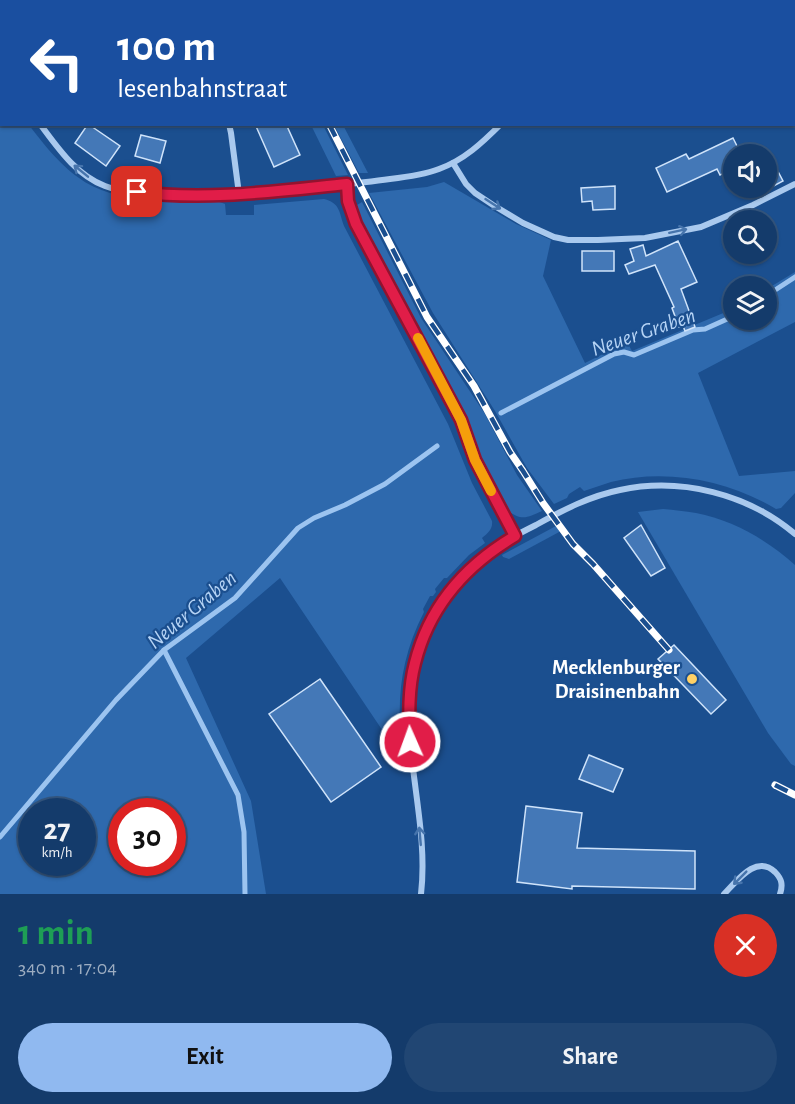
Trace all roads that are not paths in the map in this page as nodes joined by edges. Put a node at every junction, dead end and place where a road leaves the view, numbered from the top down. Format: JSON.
{"nodes":[{"id":1,"x":42,"y":126,"type":"edge"},
{"id":2,"x":229,"y":126,"type":"edge"},
{"id":3,"x":499,"y":126,"type":"edge"},
{"id":4,"x":453,"y":163,"type":"junction"},
{"id":5,"x":347,"y":184,"type":"junction"},
{"id":6,"x":795,"y":184,"type":"edge"},
{"id":7,"x":239,"y":194,"type":"junction"},
{"id":8,"x":795,"y":534,"type":"edge"},
{"id":9,"x":515,"y":536,"type":"junction"},
{"id":10,"x":421,"y":894,"type":"edge"},
{"id":11,"x":724,"y":894,"type":"edge"},
{"id":12,"x":780,"y":894,"type":"edge"}],
"edges":[{"from":7,"to":1,"type":"street","one_way":true},
{"from":2,"to":7,"type":"street"},
{"from":3,"to":4,"type":"street"},
{"from":4,"to":5,"type":"street"},
{"from":4,"to":6,"type":"street","one_way":true},
{"from":5,"to":7,"type":"street"},
{"from":5,"to":9,"type":"street"},
{"from":8,"to":9,"type":"street"},
{"from":10,"to":9,"type":"street","one_way":true},
{"from":12,"to":11,"type":"street","one_way":true}]}
